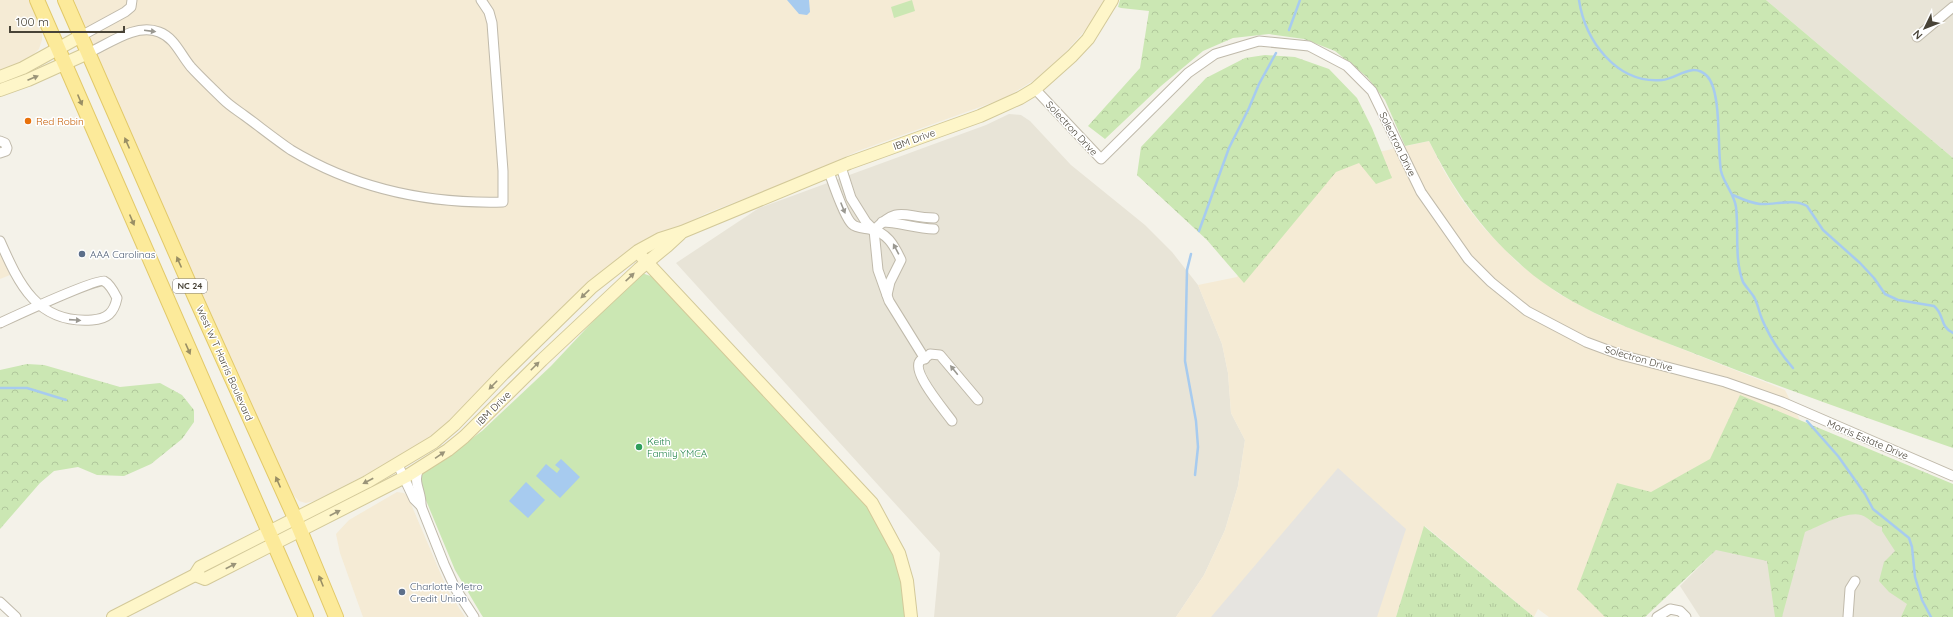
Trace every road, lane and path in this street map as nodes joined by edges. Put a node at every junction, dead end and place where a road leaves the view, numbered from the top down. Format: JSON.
{"nodes":[{"id":1,"x":37,"y":0,"type":"edge"},
{"id":2,"x":65,"y":0,"type":"edge"},
{"id":3,"x":132,"y":0,"type":"edge"},
{"id":4,"x":481,"y":0,"type":"edge"},
{"id":5,"x":1112,"y":0,"type":"edge"},
{"id":6,"x":1953,"y":7,"type":"edge"},
{"id":7,"x":81,"y":36,"type":"junction"},
{"id":8,"x":1916,"y":37,"type":"dead end"},
{"id":9,"x":58,"y":48,"type":"junction"},
{"id":10,"x":88,"y":53,"type":"junction"},
{"id":11,"x":65,"y":64,"type":"junction"},
{"id":12,"x":0,"y":77,"type":"edge"},
{"id":13,"x":1035,"y":89,"type":"junction"},
{"id":14,"x":0,"y":90,"type":"edge"},
{"id":15,"x":0,"y":141,"type":"edge"},
{"id":16,"x":0,"y":153,"type":"edge"},
{"id":17,"x":841,"y":167,"type":"junction"},
{"id":18,"x":829,"y":172,"type":"junction"},
{"id":19,"x":914,"y":217,"type":"junction"},
{"id":20,"x":934,"y":218,"type":"dead end"},
{"id":21,"x":882,"y":222,"type":"junction"},
{"id":22,"x":910,"y":226,"type":"junction"},
{"id":23,"x":934,"y":229,"type":"dead end"},
{"id":24,"x":874,"y":230,"type":"junction"},
{"id":25,"x":682,"y":232,"type":"junction"},
{"id":26,"x":0,"y":241,"type":"edge"},
{"id":27,"x":638,"y":252,"type":"junction"},
{"id":28,"x":647,"y":263,"type":"junction"},
{"id":29,"x":887,"y":295,"type":"junction"},
{"id":30,"x":39,"y":306,"type":"junction"},
{"id":31,"x":0,"y":323,"type":"edge"},
{"id":32,"x":925,"y":359,"type":"junction"},
{"id":33,"x":978,"y":400,"type":"dead end"},
{"id":34,"x":1782,"y":402,"type":"joint"},
{"id":35,"x":952,"y":421,"type":"dead end"},
{"id":36,"x":398,"y":465,"type":"junction"},
{"id":37,"x":419,"y":469,"type":"junction"},
{"id":38,"x":1953,"y":476,"type":"edge"},
{"id":39,"x":404,"y":478,"type":"junction"},
{"id":40,"x":421,"y":506,"type":"junction"},
{"id":41,"x":295,"y":518,"type":"junction"},
{"id":42,"x":300,"y":531,"type":"junction"},
{"id":43,"x":272,"y":538,"type":"junction"},
{"id":44,"x":1856,"y":581,"type":"dead end"},
{"id":45,"x":0,"y":602,"type":"edge"},
{"id":46,"x":16,"y":617,"type":"edge"},
{"id":47,"x":113,"y":617,"type":"edge"},
{"id":48,"x":306,"y":617,"type":"edge"},
{"id":49,"x":336,"y":617,"type":"edge"},
{"id":50,"x":474,"y":617,"type":"edge"},
{"id":51,"x":911,"y":617,"type":"edge"},
{"id":52,"x":1657,"y":617,"type":"edge"},
{"id":53,"x":1686,"y":617,"type":"edge"},
{"id":54,"x":1848,"y":617,"type":"edge"}],
"edges":[{"from":1,"to":9,"type":"main road","number":"NC 24"},
{"from":2,"to":7,"type":"main road","name":"West W T Harris Boulevard","number":"NC 24"},
{"from":3,"to":7,"type":"street"},
{"from":10,"to":4,"type":"street","one_way":true},
{"from":5,"to":13,"type":"street","name":"IBM Drive"},
{"from":6,"to":8,"type":"street"},
{"from":7,"to":9,"type":"street"},
{"from":7,"to":10,"type":"main road","name":"West W T Harris Boulevard","number":"NC 24"},
{"from":9,"to":11,"type":"main road","number":"NC 24"},
{"from":9,"to":12,"type":"street"},
{"from":10,"to":11,"type":"street"},
{"from":41,"to":10,"type":"main road","name":"West W T Harris Boulevard","number":"NC 24","one_way":true},
{"from":14,"to":11,"type":"street","one_way":true},
{"from":11,"to":43,"type":"main road","number":"NC 24","one_way":true},
{"from":13,"to":17,"type":"street","name":"IBM Drive"},
{"from":13,"to":34,"type":"street","name":"Solectron Drive"},
{"from":15,"to":16,"type":"street"},
{"from":17,"to":18,"type":"street","name":"IBM Drive"},
{"from":17,"to":24,"type":"street"},
{"from":18,"to":24,"type":"street","one_way":true},
{"from":18,"to":25,"type":"street","name":"IBM Drive"},
{"from":19,"to":20,"type":"street"},
{"from":19,"to":21,"type":"street"},
{"from":19,"to":22,"type":"street"},
{"from":21,"to":22,"type":"street"},
{"from":21,"to":24,"type":"street"},
{"from":22,"to":23,"type":"street"},
{"from":24,"to":29,"type":"street"},
{"from":29,"to":24,"type":"street","one_way":true},
{"from":25,"to":27,"type":"street","name":"IBM Drive"},
{"from":25,"to":28,"type":"street","name":"IBM Drive"},
{"from":26,"to":30,"type":"street"},
{"from":27,"to":28,"type":"street"},
{"from":27,"to":36,"type":"street","name":"IBM Drive","one_way":true},
{"from":37,"to":28,"type":"street","name":"IBM Drive","one_way":true},
{"from":28,"to":51,"type":"street"},
{"from":29,"to":32,"type":"street"},
{"from":30,"to":30,"type":"street","one_way":true},
{"from":30,"to":31,"type":"street"},
{"from":33,"to":32,"type":"street","one_way":true},
{"from":32,"to":35,"type":"street"},
{"from":34,"to":38,"type":"street","name":"Morris Estate Drive"},
{"from":36,"to":39,"type":"street"},
{"from":36,"to":41,"type":"street","name":"IBM Drive","one_way":true},
{"from":37,"to":39,"type":"street","name":"IBM Drive"},
{"from":37,"to":40,"type":"street"},
{"from":39,"to":40,"type":"street"},
{"from":42,"to":39,"type":"street","name":"IBM Drive","one_way":true},
{"from":40,"to":50,"type":"street"},
{"from":41,"to":42,"type":"main road","name":"West W T Harris Boulevard","number":"NC 24"},
{"from":41,"to":43,"type":"street","name":"IBM Drive"},
{"from":42,"to":43,"type":"street","name":"IBM Drive"},
{"from":49,"to":42,"type":"main road","name":"West W T Harris Boulevard","number":"NC 24","one_way":true},
{"from":43,"to":47,"type":"street"},
{"from":43,"to":48,"type":"main road","number":"NC 24"},
{"from":44,"to":54,"type":"street"},
{"from":45,"to":46,"type":"street"},
{"from":52,"to":53,"type":"street"}]}
